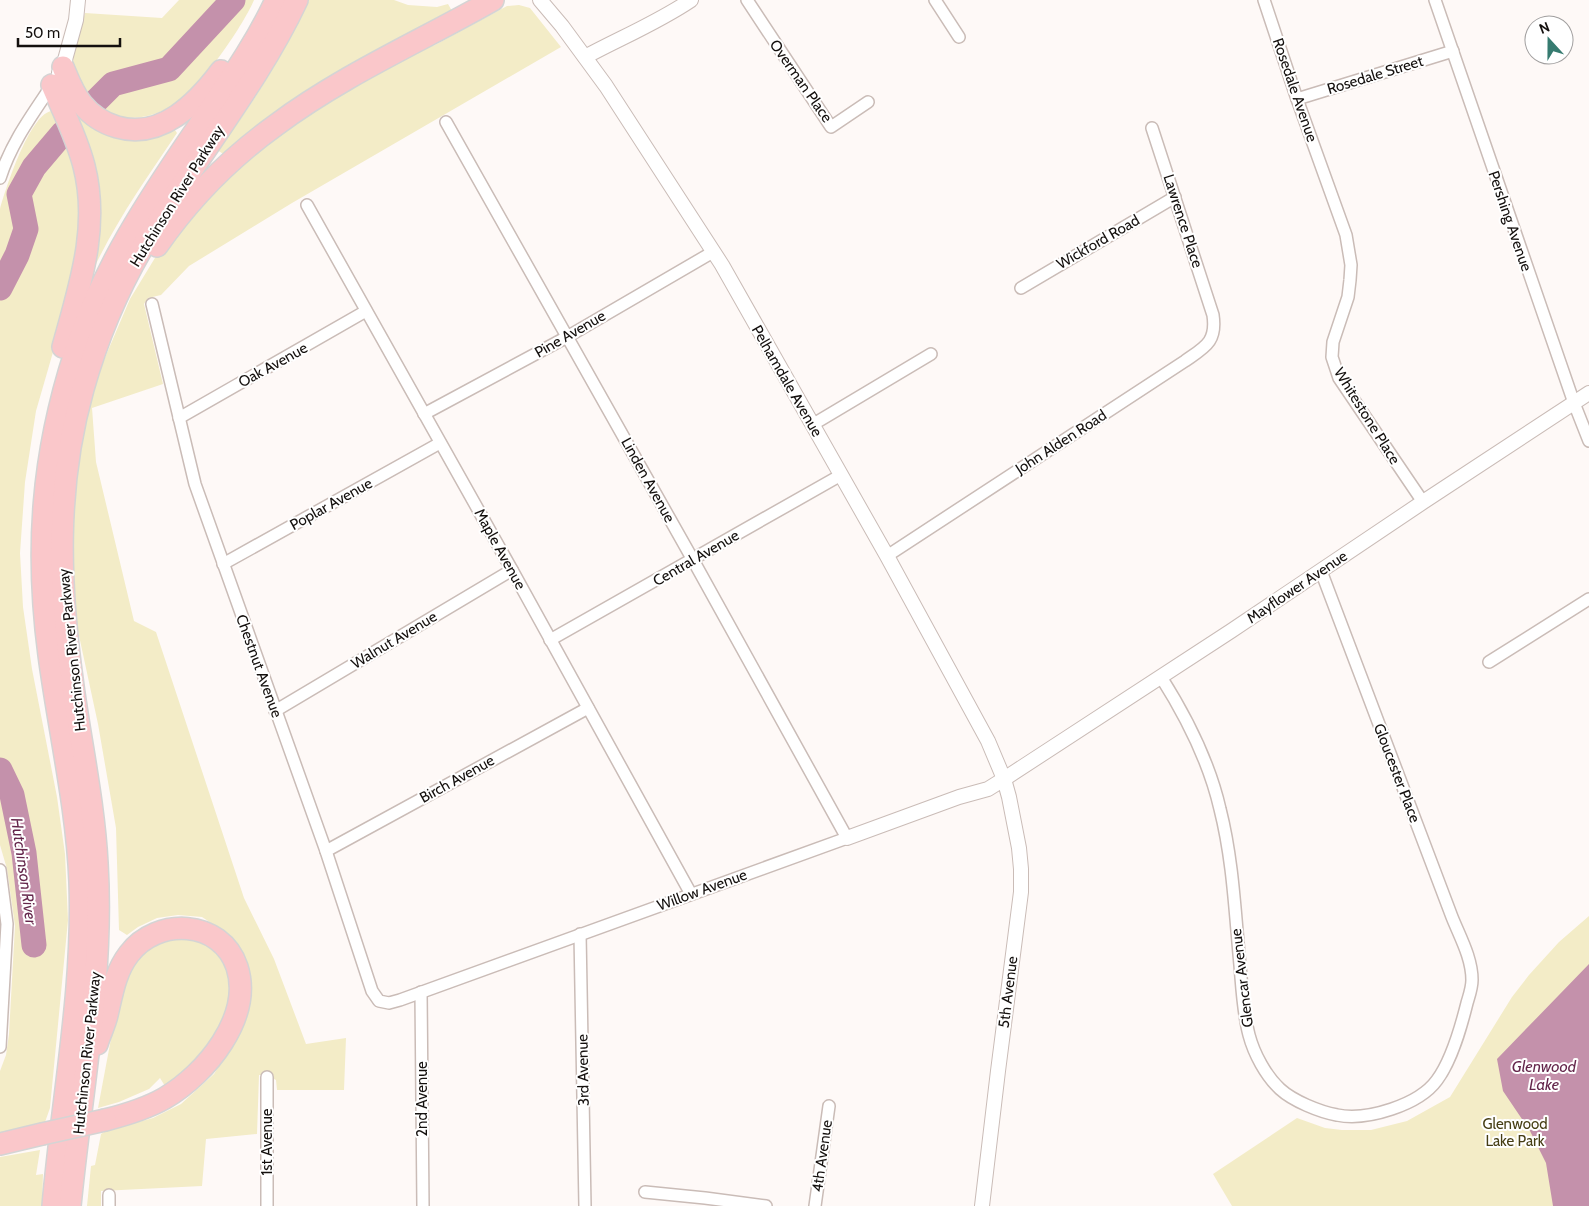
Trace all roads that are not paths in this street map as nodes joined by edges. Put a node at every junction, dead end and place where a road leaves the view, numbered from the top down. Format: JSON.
{"nodes":[{"id":1,"x":78,"y":0,"type":"edge"},
{"id":2,"x":263,"y":0,"type":"edge"},
{"id":3,"x":276,"y":0,"type":"edge"},
{"id":4,"x":297,"y":0,"type":"edge"},
{"id":5,"x":493,"y":0,"type":"edge"},
{"id":6,"x":540,"y":0,"type":"edge"},
{"id":7,"x":691,"y":0,"type":"edge"},
{"id":8,"x":746,"y":0,"type":"edge"},
{"id":9,"x":935,"y":0,"type":"edge"},
{"id":10,"x":1264,"y":0,"type":"edge"},
{"id":11,"x":1435,"y":0,"type":"edge"},
{"id":12,"x":959,"y":37,"type":"dead end"},
{"id":13,"x":1453,"y":51,"type":"junction"},
{"id":14,"x":585,"y":57,"type":"junction"},
{"id":15,"x":63,"y":67,"type":"junction"},
{"id":16,"x":52,"y":85,"type":"junction"},
{"id":17,"x":1297,"y":99,"type":"junction"},
{"id":18,"x":868,"y":102,"type":"dead end"},
{"id":19,"x":446,"y":122,"type":"dead end"},
{"id":20,"x":1152,"y":128,"type":"dead end"},
{"id":21,"x":0,"y":178,"type":"edge"},
{"id":22,"x":1327,"y":180,"type":"joint"},
{"id":23,"x":1176,"y":197,"type":"junction"},
{"id":24,"x":307,"y":205,"type":"dead end"},
{"id":25,"x":713,"y":252,"type":"junction"},
{"id":26,"x":1022,"y":288,"type":"dead end"},
{"id":27,"x":152,"y":304,"type":"dead end"},
{"id":28,"x":366,"y":312,"type":"junction"},
{"id":29,"x":1213,"y":315,"type":"joint"},
{"id":30,"x":108,"y":316,"type":"junction"},
{"id":31,"x":567,"y":337,"type":"junction"},
{"id":32,"x":931,"y":354,"type":"dead end"},
{"id":33,"x":1589,"y":393,"type":"edge"},
{"id":34,"x":1574,"y":403,"type":"junction"},
{"id":35,"x":424,"y":414,"type":"junction"},
{"id":36,"x":179,"y":418,"type":"junction"},
{"id":37,"x":812,"y":425,"type":"junction"},
{"id":38,"x":1589,"y":441,"type":"edge"},
{"id":39,"x":440,"y":443,"type":"junction"},
{"id":40,"x":46,"y":475,"type":"junction"},
{"id":41,"x":841,"y":475,"type":"junction"},
{"id":42,"x":1423,"y":502,"type":"junction"},
{"id":43,"x":887,"y":556,"type":"junction"},
{"id":44,"x":693,"y":560,"type":"junction"},
{"id":45,"x":223,"y":564,"type":"junction"},
{"id":46,"x":512,"y":570,"type":"junction"},
{"id":47,"x":1321,"y":571,"type":"junction"},
{"id":48,"x":1589,"y":599,"type":"edge"},
{"id":49,"x":550,"y":640,"type":"junction"},
{"id":50,"x":1489,"y":662,"type":"dead end"},
{"id":51,"x":1161,"y":677,"type":"junction"},
{"id":52,"x":588,"y":708,"type":"junction"},
{"id":53,"x":275,"y":710,"type":"junction"},
{"id":54,"x":1004,"y":779,"type":"junction"},
{"id":55,"x":847,"y":838,"type":"junction"},
{"id":56,"x":326,"y":851,"type":"junction"},
{"id":57,"x":0,"y":870,"type":"edge"},
{"id":58,"x":692,"y":894,"type":"junction"},
{"id":59,"x":580,"y":934,"type":"junction"},
{"id":60,"x":1472,"y":974,"type":"joint"},
{"id":61,"x":421,"y":992,"type":"junction"},
{"id":62,"x":400,"y":1000,"type":"joint"},
{"id":63,"x":0,"y":1047,"type":"edge"},
{"id":64,"x":86,"y":1077,"type":"junction"},
{"id":65,"x":267,"y":1077,"type":"dead end"},
{"id":66,"x":829,"y":1106,"type":"dead end"},
{"id":67,"x":0,"y":1144,"type":"edge"},
{"id":68,"x":645,"y":1192,"type":"dead end"},
{"id":69,"x":54,"y":1206,"type":"edge"},
{"id":70,"x":70,"y":1206,"type":"edge"},
{"id":71,"x":267,"y":1206,"type":"edge"},
{"id":72,"x":423,"y":1206,"type":"edge"},
{"id":73,"x":584,"y":1206,"type":"edge"},
{"id":74,"x":766,"y":1206,"type":"edge"},
{"id":75,"x":815,"y":1206,"type":"edge"},
{"id":76,"x":982,"y":1206,"type":"edge"}],
"edges":[{"from":1,"to":15,"type":"street"},
{"from":2,"to":15,"type":"highway"},
{"from":3,"to":40,"type":"highway","name":"Hutchinson River Parkway"},
{"from":4,"to":30,"type":"highway","name":"Hutchinson River Parkway"},
{"from":5,"to":30,"type":"highway"},
{"from":6,"to":14,"type":"street","name":"Pelhamdale Avenue"},
{"from":7,"to":14,"type":"street"},
{"from":8,"to":18,"type":"street","name":"Overman Place"},
{"from":9,"to":12,"type":"street"},
{"from":10,"to":17,"type":"street","name":"Rosedale Avenue"},
{"from":11,"to":13,"type":"street","name":"Pershing Avenue"},
{"from":13,"to":17,"type":"street","name":"Rosedale Street"},
{"from":13,"to":34,"type":"street","name":"Pershing Avenue"},
{"from":14,"to":25,"type":"street","name":"Pelhamdale Avenue"},
{"from":15,"to":16,"type":"street"},
{"from":16,"to":21,"type":"street"},
{"from":16,"to":40,"type":"highway"},
{"from":17,"to":22,"type":"street","name":"Rosedale Avenue"},
{"from":19,"to":31,"type":"street","name":"Linden Avenue"},
{"from":20,"to":23,"type":"street","name":"Lawrence Place"},
{"from":22,"to":42,"type":"street","name":"Whitestone Place"},
{"from":23,"to":26,"type":"street","name":"Wickford Road"},
{"from":23,"to":29,"type":"street","name":"Lawrence Place"},
{"from":24,"to":28,"type":"street","name":"Maple Avenue"},
{"from":25,"to":31,"type":"street","name":"Pine Avenue"},
{"from":25,"to":37,"type":"street","name":"Pelhamdale Avenue"},
{"from":27,"to":36,"type":"street","name":"Chestnut Avenue"},
{"from":28,"to":35,"type":"street","name":"Maple Avenue"},
{"from":28,"to":36,"type":"street","name":"Oak Avenue"},
{"from":29,"to":43,"type":"street","name":"John Alden Road"},
{"from":30,"to":64,"type":"highway","name":"Hutchinson River Parkway"},
{"from":31,"to":35,"type":"street","name":"Pine Avenue"},
{"from":31,"to":44,"type":"street","name":"Linden Avenue"},
{"from":32,"to":37,"type":"street"},
{"from":33,"to":34,"type":"street","name":"Mayflower Avenue"},
{"from":34,"to":38,"type":"street","name":"Pershing Avenue"},
{"from":34,"to":42,"type":"street","name":"Mayflower Avenue"},
{"from":35,"to":39,"type":"street","name":"Maple Avenue"},
{"from":36,"to":45,"type":"street","name":"Chestnut Avenue"},
{"from":37,"to":41,"type":"street","name":"Pelhamdale Avenue"},
{"from":39,"to":45,"type":"street","name":"Poplar Avenue"},
{"from":39,"to":46,"type":"street","name":"Maple Avenue"},
{"from":40,"to":69,"type":"highway","name":"Hutchinson River Parkway"},
{"from":41,"to":43,"type":"street","name":"Pelhamdale Avenue"},
{"from":41,"to":44,"type":"street","name":"Central Avenue"},
{"from":42,"to":47,"type":"street","name":"Mayflower Avenue"},
{"from":43,"to":54,"type":"street","name":"Pelhamdale Avenue"},
{"from":44,"to":49,"type":"street","name":"Central Avenue"},
{"from":44,"to":55,"type":"street","name":"Linden Avenue"},
{"from":45,"to":53,"type":"street","name":"Chestnut Avenue"},
{"from":46,"to":49,"type":"street","name":"Maple Avenue"},
{"from":46,"to":53,"type":"street","name":"Walnut Avenue"},
{"from":47,"to":51,"type":"street","name":"Mayflower Avenue"},
{"from":47,"to":60,"type":"street","name":"Gloucester Place"},
{"from":48,"to":50,"type":"street"},
{"from":49,"to":52,"type":"street","name":"Maple Avenue"},
{"from":51,"to":54,"type":"street","name":"Mayflower Avenue"},
{"from":51,"to":60,"type":"street","name":"Glencar Avenue"},
{"from":52,"to":56,"type":"street","name":"Birch Avenue"},
{"from":52,"to":58,"type":"street","name":"Maple Avenue"},
{"from":53,"to":56,"type":"street","name":"Chestnut Avenue"},
{"from":54,"to":55,"type":"street","name":"Willow Avenue"},
{"from":54,"to":76,"type":"street","name":"5th Avenue"},
{"from":55,"to":58,"type":"street","name":"Willow Avenue"},
{"from":56,"to":62,"type":"street","name":"Chestnut Avenue"},
{"from":57,"to":63,"type":"street"},
{"from":58,"to":59,"type":"street","name":"Willow Avenue"},
{"from":59,"to":61,"type":"street","name":"Willow Avenue"},
{"from":59,"to":73,"type":"street","name":"3rd Avenue"},
{"from":61,"to":62,"type":"street","name":"Willow Avenue"},
{"from":61,"to":72,"type":"street","name":"2nd Avenue"},
{"from":64,"to":67,"type":"highway","bridge":true},
{"from":64,"to":70,"type":"highway","name":"Hutchinson River Parkway"},
{"from":65,"to":71,"type":"street","name":"1st Avenue"},
{"from":66,"to":75,"type":"street","name":"4th Avenue"},
{"from":68,"to":74,"type":"street"}]}
